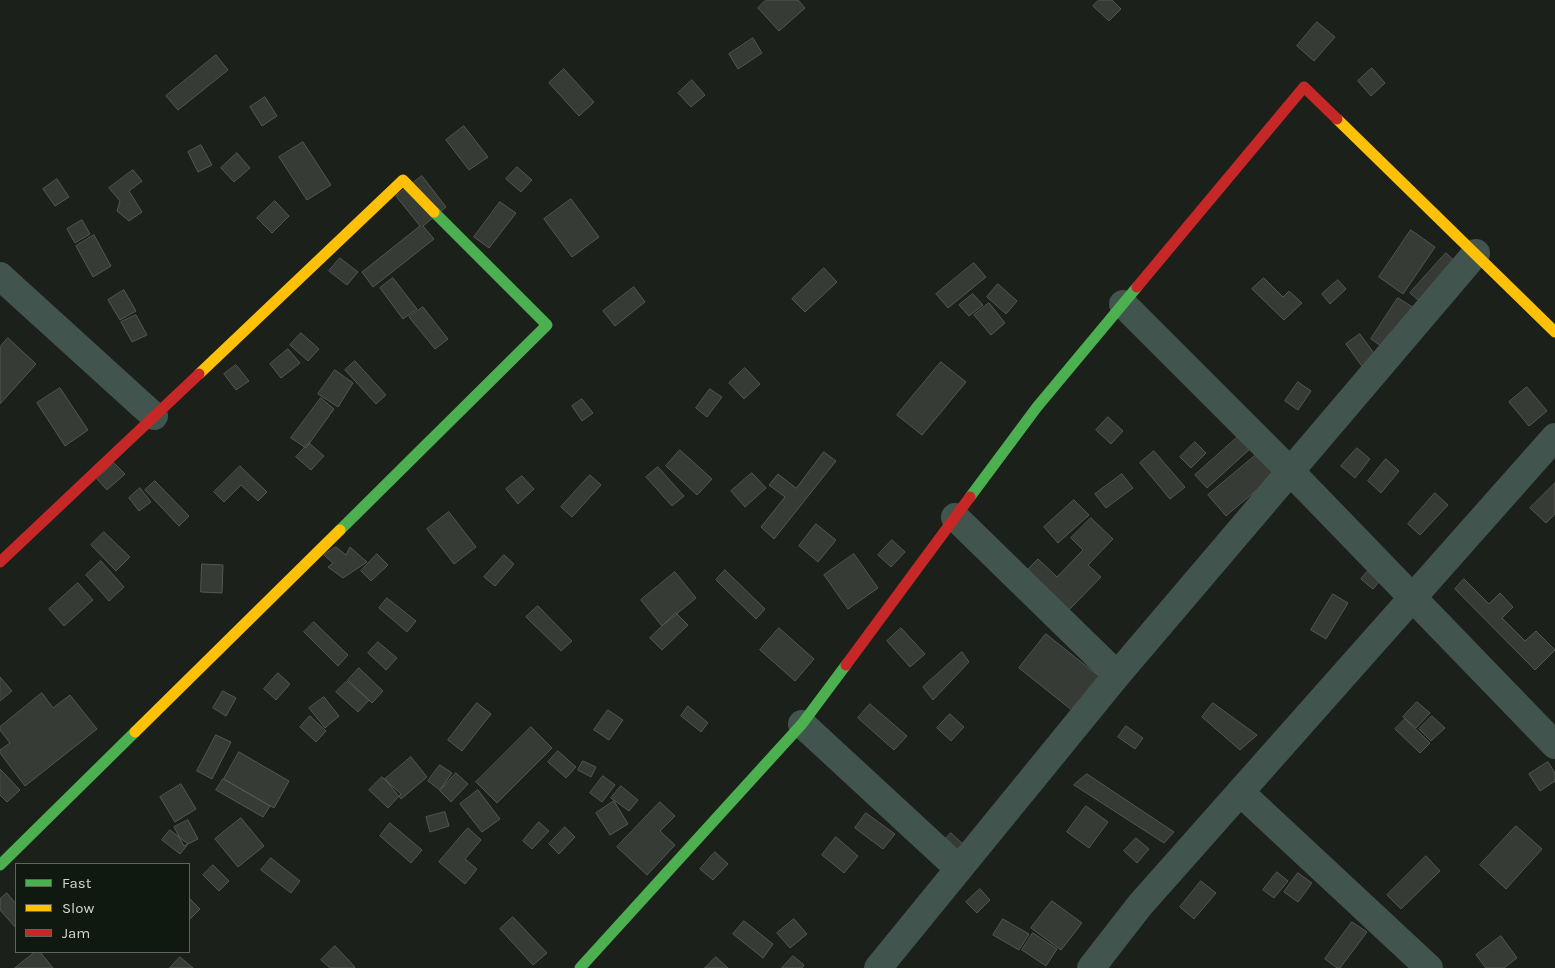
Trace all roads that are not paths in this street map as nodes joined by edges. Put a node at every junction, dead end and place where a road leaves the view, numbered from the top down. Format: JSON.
{"nodes":[{"id":1,"x":1476,"y":254,"type":"junction"},
{"id":2,"x":0,"y":276,"type":"edge"},
{"id":3,"x":1123,"y":304,"type":"junction"},
{"id":4,"x":1555,"y":332,"type":"edge"},
{"id":5,"x":154,"y":416,"type":"junction"},
{"id":6,"x":1555,"y":437,"type":"edge"},
{"id":7,"x":1290,"y":471,"type":"junction"},
{"id":8,"x":955,"y":517,"type":"junction"},
{"id":9,"x":0,"y":562,"type":"edge"},
{"id":10,"x":1412,"y":599,"type":"junction"},
{"id":11,"x":1117,"y":674,"type":"junction"},
{"id":12,"x":802,"y":724,"type":"junction"},
{"id":13,"x":1555,"y":745,"type":"edge"},
{"id":14,"x":1240,"y":792,"type":"junction"},
{"id":15,"x":0,"y":865,"type":"edge"},
{"id":16,"x":959,"y":868,"type":"junction"},
{"id":17,"x":580,"y":968,"type":"edge"},
{"id":18,"x":878,"y":968,"type":"edge"},
{"id":19,"x":1091,"y":968,"type":"edge"},
{"id":20,"x":1429,"y":968,"type":"edge"}],
"edges":[{"from":1,"to":3,"type":"street"},
{"from":1,"to":4,"type":"street"},
{"from":1,"to":7,"type":"street"},
{"from":2,"to":5,"type":"street"},
{"from":3,"to":7,"type":"street"},
{"from":3,"to":8,"type":"street"},
{"from":5,"to":9,"type":"street"},
{"from":5,"to":15,"type":"street"},
{"from":6,"to":10,"type":"street"},
{"from":7,"to":10,"type":"street"},
{"from":7,"to":11,"type":"street"},
{"from":8,"to":11,"type":"street"},
{"from":8,"to":12,"type":"street"},
{"from":10,"to":13,"type":"street"},
{"from":10,"to":14,"type":"street"},
{"from":11,"to":16,"type":"street"},
{"from":12,"to":16,"type":"street"},
{"from":12,"to":17,"type":"street"},
{"from":14,"to":19,"type":"street"},
{"from":14,"to":20,"type":"street"},
{"from":16,"to":18,"type":"street"}]}
